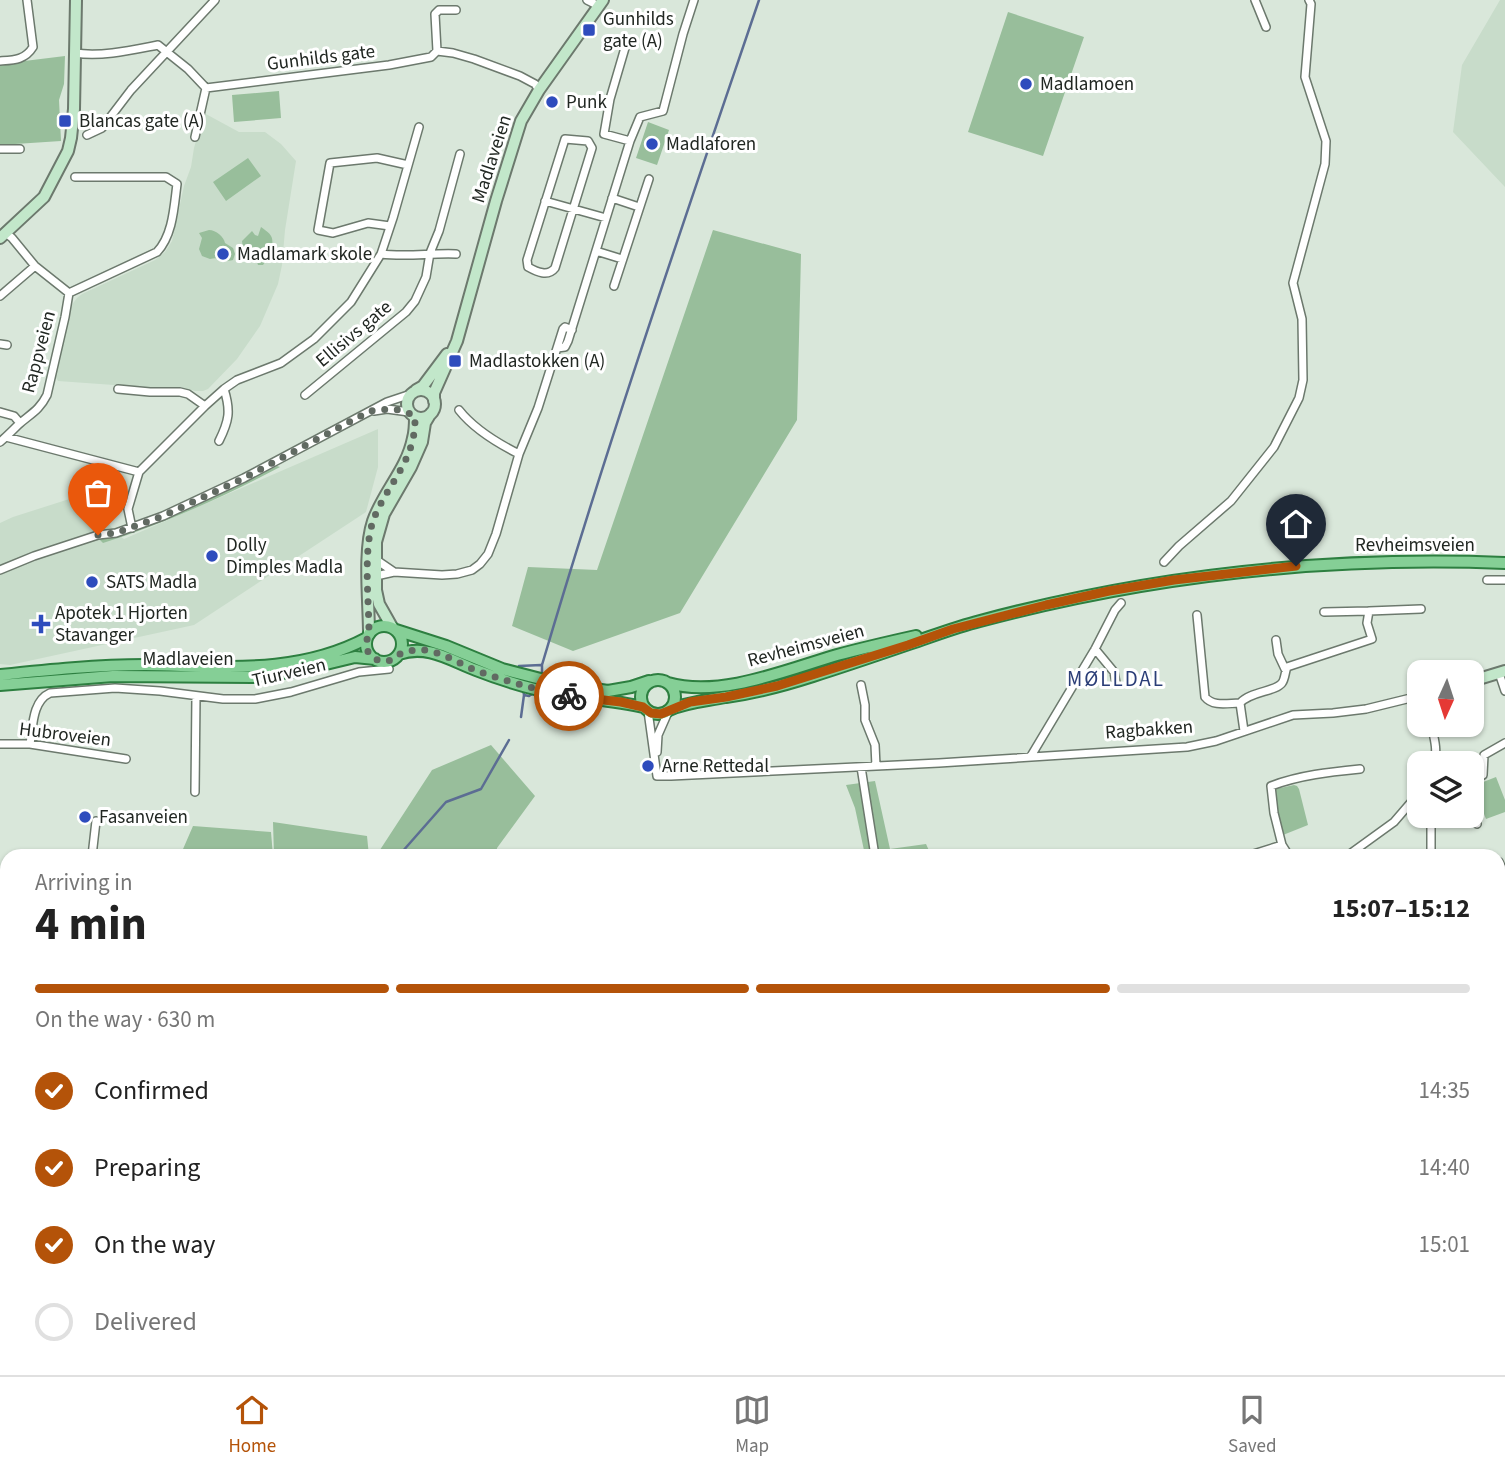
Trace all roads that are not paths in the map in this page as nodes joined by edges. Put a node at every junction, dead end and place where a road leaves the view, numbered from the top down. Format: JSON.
{"nodes":[{"id":1,"x":27,"y":0,"type":"edge"},
{"id":2,"x":76,"y":0,"type":"edge"},
{"id":3,"x":215,"y":0,"type":"edge"},
{"id":4,"x":587,"y":0,"type":"edge"},
{"id":5,"x":694,"y":0,"type":"edge"},
{"id":6,"x":1255,"y":0,"type":"edge"},
{"id":7,"x":1310,"y":0,"type":"edge"},
{"id":8,"x":601,"y":3,"type":"edge"},
{"id":9,"x":456,"y":10,"type":"dead end"},
{"id":10,"x":1266,"y":27,"type":"dead end"},
{"id":11,"x":627,"y":41,"type":"dead end"},
{"id":12,"x":167,"y":51,"type":"junction"},
{"id":13,"x":437,"y":51,"type":"junction"},
{"id":14,"x":75,"y":54,"type":"junction"},
{"id":15,"x":0,"y":61,"type":"edge"},
{"id":16,"x":206,"y":89,"type":"junction"},
{"id":17,"x":539,"y":90,"type":"junction"},
{"id":18,"x":419,"y":127,"type":"dead end"},
{"id":19,"x":87,"y":135,"type":"dead end"},
{"id":20,"x":195,"y":137,"type":"dead end"},
{"id":21,"x":630,"y":141,"type":"junction"},
{"id":22,"x":0,"y":149,"type":"edge"},
{"id":23,"x":20,"y":149,"type":"dead end"},
{"id":24,"x":460,"y":154,"type":"dead end"},
{"id":25,"x":408,"y":165,"type":"junction"},
{"id":26,"x":75,"y":177,"type":"dead end"},
{"id":27,"x":649,"y":179,"type":"dead end"},
{"id":28,"x":612,"y":198,"type":"junction"},
{"id":29,"x":545,"y":201,"type":"junction"},
{"id":30,"x":639,"y":207,"type":"junction"},
{"id":31,"x":573,"y":209,"type":"junction"},
{"id":32,"x":606,"y":218,"type":"junction"},
{"id":33,"x":390,"y":226,"type":"junction"},
{"id":34,"x":3,"y":235,"type":"edge"},
{"id":35,"x":596,"y":250,"type":"junction"},
{"id":36,"x":430,"y":253,"type":"junction"},
{"id":37,"x":381,"y":254,"type":"junction"},
{"id":38,"x":456,"y":254,"type":"dead end"},
{"id":39,"x":622,"y":258,"type":"junction"},
{"id":40,"x":35,"y":266,"type":"junction"},
{"id":41,"x":614,"y":286,"type":"dead end"},
{"id":42,"x":69,"y":293,"type":"junction"},
{"id":43,"x":0,"y":296,"type":"edge"},
{"id":44,"x":457,"y":341,"type":"junction"},
{"id":45,"x":118,"y":389,"type":"dead end"},
{"id":46,"x":225,"y":389,"type":"junction"},
{"id":47,"x":413,"y":392,"type":"junction"},
{"id":48,"x":305,"y":396,"type":"dead end"},
{"id":49,"x":434,"y":401,"type":"junction"},
{"id":50,"x":205,"y":405,"type":"junction"},
{"id":51,"x":459,"y":410,"type":"dead end"},
{"id":52,"x":370,"y":411,"type":"junction"},
{"id":53,"x":0,"y":412,"type":"edge"},
{"id":54,"x":431,"y":413,"type":"junction"},
{"id":55,"x":412,"y":414,"type":"junction"},
{"id":56,"x":20,"y":423,"type":"junction"},
{"id":57,"x":3,"y":440,"type":"edge"},
{"id":58,"x":219,"y":440,"type":"dead end"},
{"id":59,"x":519,"y":454,"type":"junction"},
{"id":60,"x":139,"y":472,"type":"junction"},
{"id":61,"x":132,"y":528,"type":"junction"},
{"id":62,"x":375,"y":559,"type":"junction"},
{"id":63,"x":1164,"y":562,"type":"dead end"},
{"id":64,"x":1505,"y":563,"type":"edge"},
{"id":65,"x":0,"y":570,"type":"edge"},
{"id":66,"x":394,"y":572,"type":"junction"},
{"id":67,"x":376,"y":576,"type":"junction"},
{"id":68,"x":1487,"y":580,"type":"dead end"},
{"id":69,"x":1505,"y":580,"type":"edge"},
{"id":70,"x":1121,"y":603,"type":"dead end"},
{"id":71,"x":1421,"y":609,"type":"dead end"},
{"id":72,"x":1368,"y":611,"type":"junction"},
{"id":73,"x":1324,"y":612,"type":"dead end"},
{"id":74,"x":1197,"y":615,"type":"dead end"},
{"id":75,"x":394,"y":629,"type":"junction"},
{"id":76,"x":953,"y":629,"type":"junction"},
{"id":77,"x":368,"y":636,"type":"junction"},
{"id":78,"x":1276,"y":640,"type":"dead end"},
{"id":79,"x":1095,"y":649,"type":"junction"},
{"id":80,"x":399,"y":654,"type":"junction"},
{"id":81,"x":459,"y":657,"type":"junction"},
{"id":82,"x":375,"y":659,"type":"junction"},
{"id":83,"x":389,"y":669,"type":"dead end"},
{"id":84,"x":1285,"y":669,"type":"junction"},
{"id":85,"x":1502,"y":672,"type":"edge"},
{"id":86,"x":0,"y":675,"type":"edge"},
{"id":87,"x":1484,"y":677,"type":"edge"},
{"id":88,"x":649,"y":681,"type":"junction"},
{"id":89,"x":668,"y":683,"type":"junction"},
{"id":90,"x":1116,"y":683,"type":"dead end"},
{"id":91,"x":0,"y":685,"type":"edge"},
{"id":92,"x":860,"y":685,"type":"dead end"},
{"id":93,"x":1505,"y":691,"type":"edge"},
{"id":94,"x":576,"y":692,"type":"junction"},
{"id":95,"x":196,"y":696,"type":"junction"},
{"id":96,"x":1407,"y":699,"type":"edge"},
{"id":97,"x":1240,"y":703,"type":"junction"},
{"id":98,"x":646,"y":709,"type":"junction"},
{"id":99,"x":669,"y":710,"type":"junction"},
{"id":100,"x":1244,"y":731,"type":"junction"},
{"id":101,"x":1505,"y":743,"type":"edge"},
{"id":102,"x":0,"y":744,"type":"edge"},
{"id":103,"x":30,"y":744,"type":"junction"},
{"id":104,"x":1484,"y":755,"type":"edge"},
{"id":105,"x":1031,"y":756,"type":"junction"},
{"id":106,"x":126,"y":759,"type":"dead end"},
{"id":107,"x":656,"y":763,"type":"junction"},
{"id":108,"x":876,"y":766,"type":"junction"},
{"id":109,"x":862,"y":767,"type":"junction"},
{"id":110,"x":1360,"y":769,"type":"dead end"},
{"id":111,"x":195,"y":792,"type":"dead end"},
{"id":112,"x":1407,"y":807,"type":"edge"},
{"id":113,"x":96,"y":821,"type":"dead end"},
{"id":114,"x":1431,"y":828,"type":"edge"},
{"id":115,"x":1282,"y":845,"type":"junction"},
{"id":116,"x":93,"y":849,"type":"edge"},
{"id":117,"x":874,"y":849,"type":"edge"},
{"id":118,"x":1269,"y":849,"type":"edge"},
{"id":119,"x":1285,"y":849,"type":"edge"},
{"id":120,"x":1357,"y":849,"type":"edge"},
{"id":121,"x":1431,"y":849,"type":"edge"}],
"edges":[{"from":1,"to":15,"type":"street"},
{"from":2,"to":14,"type":"main road"},
{"from":3,"to":12,"type":"street"},
{"from":4,"to":8,"type":"street","name":"Madlaveien"},
{"from":5,"to":21,"type":"street"},
{"from":6,"to":10,"type":"street"},
{"from":7,"to":63,"type":"street"},
{"from":8,"to":17,"type":"main road","name":"Madlaveien"},
{"from":9,"to":13,"type":"street"},
{"from":11,"to":21,"type":"street"},
{"from":12,"to":14,"type":"street"},
{"from":12,"to":16,"type":"street"},
{"from":12,"to":19,"type":"street"},
{"from":13,"to":16,"type":"street","name":"Gunhilds gate"},
{"from":13,"to":17,"type":"street","name":"Gunhilds gate"},
{"from":14,"to":34,"type":"main road"},
{"from":16,"to":20,"type":"street"},
{"from":17,"to":44,"type":"main road","name":"Madlaveien"},
{"from":18,"to":25,"type":"street"},
{"from":21,"to":28,"type":"street"},
{"from":22,"to":23,"type":"street"},
{"from":24,"to":36,"type":"street","name":"Ellisivs gate"},
{"from":25,"to":33,"type":"street"},
{"from":25,"to":33,"type":"street"},
{"from":26,"to":42,"type":"street","name":"Rappveien"},
{"from":27,"to":30,"type":"street"},
{"from":28,"to":30,"type":"street"},
{"from":28,"to":32,"type":"street"},
{"from":29,"to":31,"type":"street"},
{"from":29,"to":31,"type":"street"},
{"from":29,"to":31,"type":"street"},
{"from":30,"to":39,"type":"street"},
{"from":31,"to":32,"type":"street"},
{"from":32,"to":35,"type":"street"},
{"from":33,"to":37,"type":"street"},
{"from":34,"to":40,"type":"street","name":"Rappveien"},
{"from":35,"to":39,"type":"street"},
{"from":35,"to":59,"type":"street"},
{"from":36,"to":37,"type":"street"},
{"from":36,"to":38,"type":"street"},
{"from":36,"to":48,"type":"street","name":"Ellisivs gate"},
{"from":37,"to":46,"type":"street"},
{"from":39,"to":41,"type":"street"},
{"from":40,"to":42,"type":"street","name":"Rappveien"},
{"from":40,"to":43,"type":"street"},
{"from":42,"to":56,"type":"street","name":"Rappveien"},
{"from":44,"to":47,"type":"main road","name":"Madlaveien"},
{"from":44,"to":49,"type":"main road","name":"Madlaveien"},
{"from":45,"to":50,"type":"street"},
{"from":46,"to":50,"type":"street"},
{"from":46,"to":58,"type":"street"},
{"from":47,"to":49,"type":"main road"},
{"from":47,"to":52,"type":"street"},
{"from":47,"to":55,"type":"main road"},
{"from":49,"to":54,"type":"main road"},
{"from":50,"to":60,"type":"street"},
{"from":51,"to":59,"type":"street"},
{"from":52,"to":55,"type":"street"},
{"from":52,"to":61,"type":"street"},
{"from":53,"to":56,"type":"street"},
{"from":54,"to":55,"type":"main road"},
{"from":54,"to":62,"type":"main road"},
{"from":55,"to":77,"type":"main road"},
{"from":56,"to":57,"type":"street","name":"Rappveien"},
{"from":57,"to":60,"type":"street"},
{"from":59,"to":66,"type":"street"},
{"from":60,"to":61,"type":"street"},
{"from":61,"to":65,"type":"street"},
{"from":62,"to":66,"type":"street"},
{"from":62,"to":67,"type":"main road"},
{"from":64,"to":76,"type":"main road","name":"Revheimsveien"},
{"from":66,"to":67,"type":"street"},
{"from":67,"to":75,"type":"main road"},
{"from":68,"to":69,"type":"street"},
{"from":70,"to":79,"type":"street"},
{"from":71,"to":72,"type":"street"},
{"from":72,"to":73,"type":"street"},
{"from":72,"to":84,"type":"street"},
{"from":74,"to":97,"type":"street"},
{"from":75,"to":77,"type":"main road"},
{"from":75,"to":80,"type":"main road"},
{"from":75,"to":81,"type":"main road"},
{"from":76,"to":89,"type":"main road","name":"Revheimsveien"},
{"from":76,"to":99,"type":"main road","name":"Revheimsveien"},
{"from":77,"to":82,"type":"main road"},
{"from":77,"to":86,"type":"main road","name":"Madlaveien"},
{"from":78,"to":84,"type":"street"},
{"from":79,"to":90,"type":"street"},
{"from":79,"to":105,"type":"street"},
{"from":80,"to":81,"type":"main road"},
{"from":80,"to":82,"type":"main road"},
{"from":81,"to":94,"type":"main road"},
{"from":82,"to":91,"type":"main road","name":"Madlaveien"},
{"from":83,"to":95,"type":"street","name":"Tiurveien"},
{"from":84,"to":97,"type":"street"},
{"from":85,"to":87,"type":"main road"},
{"from":85,"to":93,"type":"street"},
{"from":88,"to":89,"type":"main road"},
{"from":88,"to":94,"type":"main road"},
{"from":88,"to":98,"type":"main road"},
{"from":89,"to":99,"type":"main road"},
{"from":92,"to":108,"type":"street"},
{"from":94,"to":98,"type":"main road"},
{"from":95,"to":103,"type":"street","name":"Tiurveien"},
{"from":95,"to":111,"type":"street"},
{"from":96,"to":100,"type":"street","name":"Ragbakken"},
{"from":97,"to":100,"type":"street"},
{"from":98,"to":99,"type":"main road"},
{"from":98,"to":107,"type":"street"},
{"from":99,"to":107,"type":"street"},
{"from":100,"to":105,"type":"street","name":"Ragbakken"},
{"from":101,"to":104,"type":"street"},
{"from":102,"to":103,"type":"street","name":"Hubroveien"},
{"from":103,"to":106,"type":"street","name":"Hubroveien"},
{"from":105,"to":108,"type":"street","name":"Ragbakken"},
{"from":107,"to":109,"type":"street","name":"Ragbakken"},
{"from":108,"to":109,"type":"street","name":"Ragbakken"},
{"from":109,"to":117,"type":"street"},
{"from":110,"to":115,"type":"street"},
{"from":112,"to":120,"type":"street"},
{"from":113,"to":116,"type":"street"},
{"from":114,"to":121,"type":"street"},
{"from":115,"to":118,"type":"street"},
{"from":115,"to":119,"type":"street"}]}
